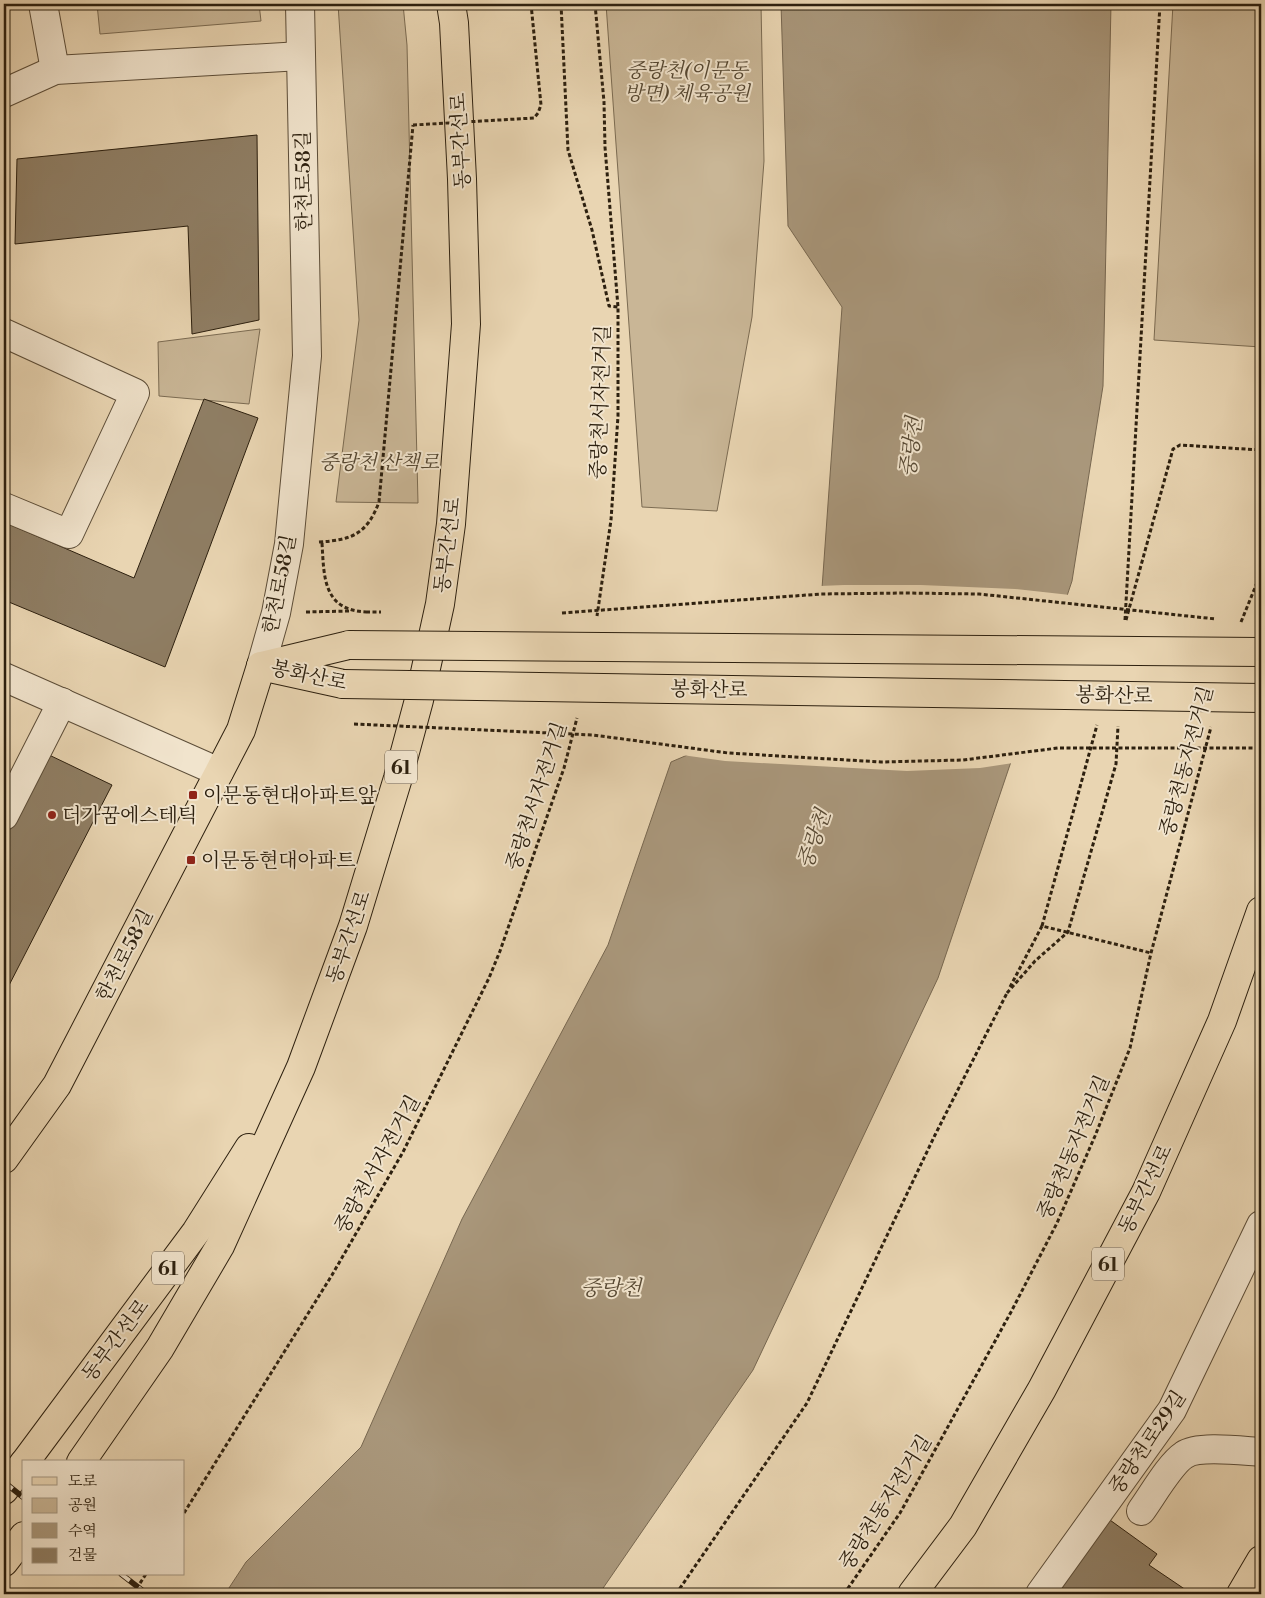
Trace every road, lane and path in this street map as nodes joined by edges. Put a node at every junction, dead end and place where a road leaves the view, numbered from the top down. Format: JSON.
{"nodes":[{"id":1,"x":43,"y":4,"type":"edge"},
{"id":2,"x":300,"y":4,"type":"edge"},
{"id":3,"x":451,"y":4,"type":"edge"},
{"id":4,"x":531,"y":4,"type":"edge"},
{"id":5,"x":561,"y":4,"type":"edge"},
{"id":6,"x":595,"y":4,"type":"edge"},
{"id":7,"x":1160,"y":4,"type":"edge"},
{"id":8,"x":301,"y":56,"type":"junction"},
{"id":9,"x":55,"y":70,"type":"junction"},
{"id":10,"x":4,"y":93,"type":"edge"},
{"id":11,"x":618,"y":307,"type":"junction"},
{"id":12,"x":4,"y":333,"type":"edge"},
{"id":13,"x":4,"y":507,"type":"edge"},
{"id":14,"x":322,"y":542,"type":"junction"},
{"id":15,"x":289,"y":544,"type":"junction"},
{"id":16,"x":354,"y":611,"type":"junction"},
{"id":17,"x":386,"y":612,"type":"dead end"},
{"id":18,"x":276,"y":613,"type":"junction"},
{"id":19,"x":554,"y":614,"type":"dead end"},
{"id":20,"x":1222,"y":619,"type":"dead end"},
{"id":21,"x":1232,"y":620,"type":"dead end"},
{"id":22,"x":1242,"y":621,"type":"dead end"},
{"id":23,"x":596,"y":622,"type":"dead end"},
{"id":24,"x":1124,"y":628,"type":"dead end"},
{"id":25,"x":1261,"y":652,"type":"edge"},
{"id":26,"x":261,"y":666,"type":"junction"},
{"id":27,"x":4,"y":676,"type":"edge"},
{"id":28,"x":1261,"y":698,"type":"edge"},
{"id":29,"x":62,"y":702,"type":"junction"},
{"id":30,"x":578,"y":712,"type":"dead end"},
{"id":31,"x":354,"y":724,"type":"dead end"},
{"id":32,"x":1118,"y":725,"type":"dead end"},
{"id":33,"x":1211,"y":725,"type":"dead end"},
{"id":34,"x":1261,"y":748,"type":"edge"},
{"id":35,"x":15,"y":768,"type":"edge"},
{"id":36,"x":219,"y":772,"type":"junction"},
{"id":37,"x":4,"y":816,"type":"edge"},
{"id":38,"x":1261,"y":911,"type":"edge"},
{"id":39,"x":1068,"y":932,"type":"junction"},
{"id":40,"x":1151,"y":953,"type":"junction"},
{"id":41,"x":1006,"y":993,"type":"junction"},
{"id":42,"x":301,"y":1067,"type":"junction"},
{"id":43,"x":4,"y":1159,"type":"edge"},
{"id":44,"x":1261,"y":1225,"type":"edge"},
{"id":45,"x":1261,"y":1452,"type":"edge"},
{"id":46,"x":25,"y":1460,"type":"edge"},
{"id":47,"x":83,"y":1460,"type":"edge"},
{"id":48,"x":22,"y":1465,"type":"edge"},
{"id":49,"x":4,"y":1490,"type":"edge"},
{"id":50,"x":185,"y":1511,"type":"edge"},
{"id":51,"x":1141,"y":1511,"type":"dead end"},
{"id":52,"x":22,"y":1539,"type":"edge"},
{"id":53,"x":1261,"y":1560,"type":"edge"},
{"id":54,"x":4,"y":1562,"type":"edge"},
{"id":55,"x":145,"y":1576,"type":"edge"},
{"id":56,"x":917,"y":1590,"type":"edge"},
{"id":57,"x":133,"y":1594,"type":"edge"},
{"id":58,"x":676,"y":1594,"type":"edge"},
{"id":59,"x":844,"y":1594,"type":"edge"},
{"id":60,"x":1040,"y":1594,"type":"edge"},
{"id":61,"x":1243,"y":1594,"type":"edge"}],
"edges":[{"from":1,"to":9,"type":"street"},
{"from":2,"to":8,"type":"street","name":"한천로58길"},
{"from":3,"to":42,"type":"main road","name":"동부간선로","number":"61"},
{"from":4,"to":14,"type":"path","bridge":true},
{"from":5,"to":11,"type":"path"},
{"from":6,"to":11,"type":"path","name":"중랑천서자전거길"},
{"from":7,"to":24,"type":"path"},
{"from":8,"to":9,"type":"street"},
{"from":8,"to":15,"type":"street","name":"한천로58길"},
{"from":9,"to":10,"type":"street"},
{"from":11,"to":23,"type":"path","name":"중랑천서자전거길"},
{"from":12,"to":13,"type":"street"},
{"from":14,"to":15,"type":"path"},
{"from":14,"to":16,"type":"path"},
{"from":15,"to":18,"type":"street","name":"한천로58길"},
{"from":16,"to":17,"type":"path","bridge":true},
{"from":16,"to":18,"type":"path"},
{"from":18,"to":26,"type":"street","name":"한천로58길"},
{"from":19,"to":20,"type":"path","bridge":true},
{"from":21,"to":22,"type":"path"},
{"from":25,"to":26,"type":"main road","name":"봉화산로","bridge":true},
{"from":26,"to":28,"type":"main road","name":"봉화산로","bridge":true},
{"from":26,"to":36,"type":"main road","name":"한천로58길"},
{"from":27,"to":29,"type":"street"},
{"from":29,"to":35,"type":"street"},
{"from":29,"to":36,"type":"street"},
{"from":30,"to":50,"type":"path","name":"중랑천서자전거길"},
{"from":31,"to":34,"type":"path","bridge":true},
{"from":32,"to":39,"type":"path"},
{"from":33,"to":40,"type":"path","name":"중랑천동자전거길"},
{"from":35,"to":37,"type":"street"},
{"from":36,"to":43,"type":"main road","name":"한천로58길"},
{"from":38,"to":56,"type":"main road","name":"동부간선로","number":"61"},
{"from":39,"to":40,"type":"path"},
{"from":39,"to":41,"type":"path"},
{"from":39,"to":41,"type":"path"},
{"from":40,"to":59,"type":"path","name":"중랑천동자전거길"},
{"from":41,"to":58,"type":"path"},
{"from":42,"to":46,"type":"main road","name":"동부간선로","number":"61"},
{"from":42,"to":47,"type":"main road","name":"동부간선로","number":"61"},
{"from":44,"to":60,"type":"street","name":"중랑천로29길"},
{"from":45,"to":51,"type":"street"},
{"from":48,"to":49,"type":"main road","name":"동부간선로","number":"61"},
{"from":52,"to":54,"type":"main road"},
{"from":53,"to":61,"type":"main road"},
{"from":55,"to":57,"type":"path"}]}
